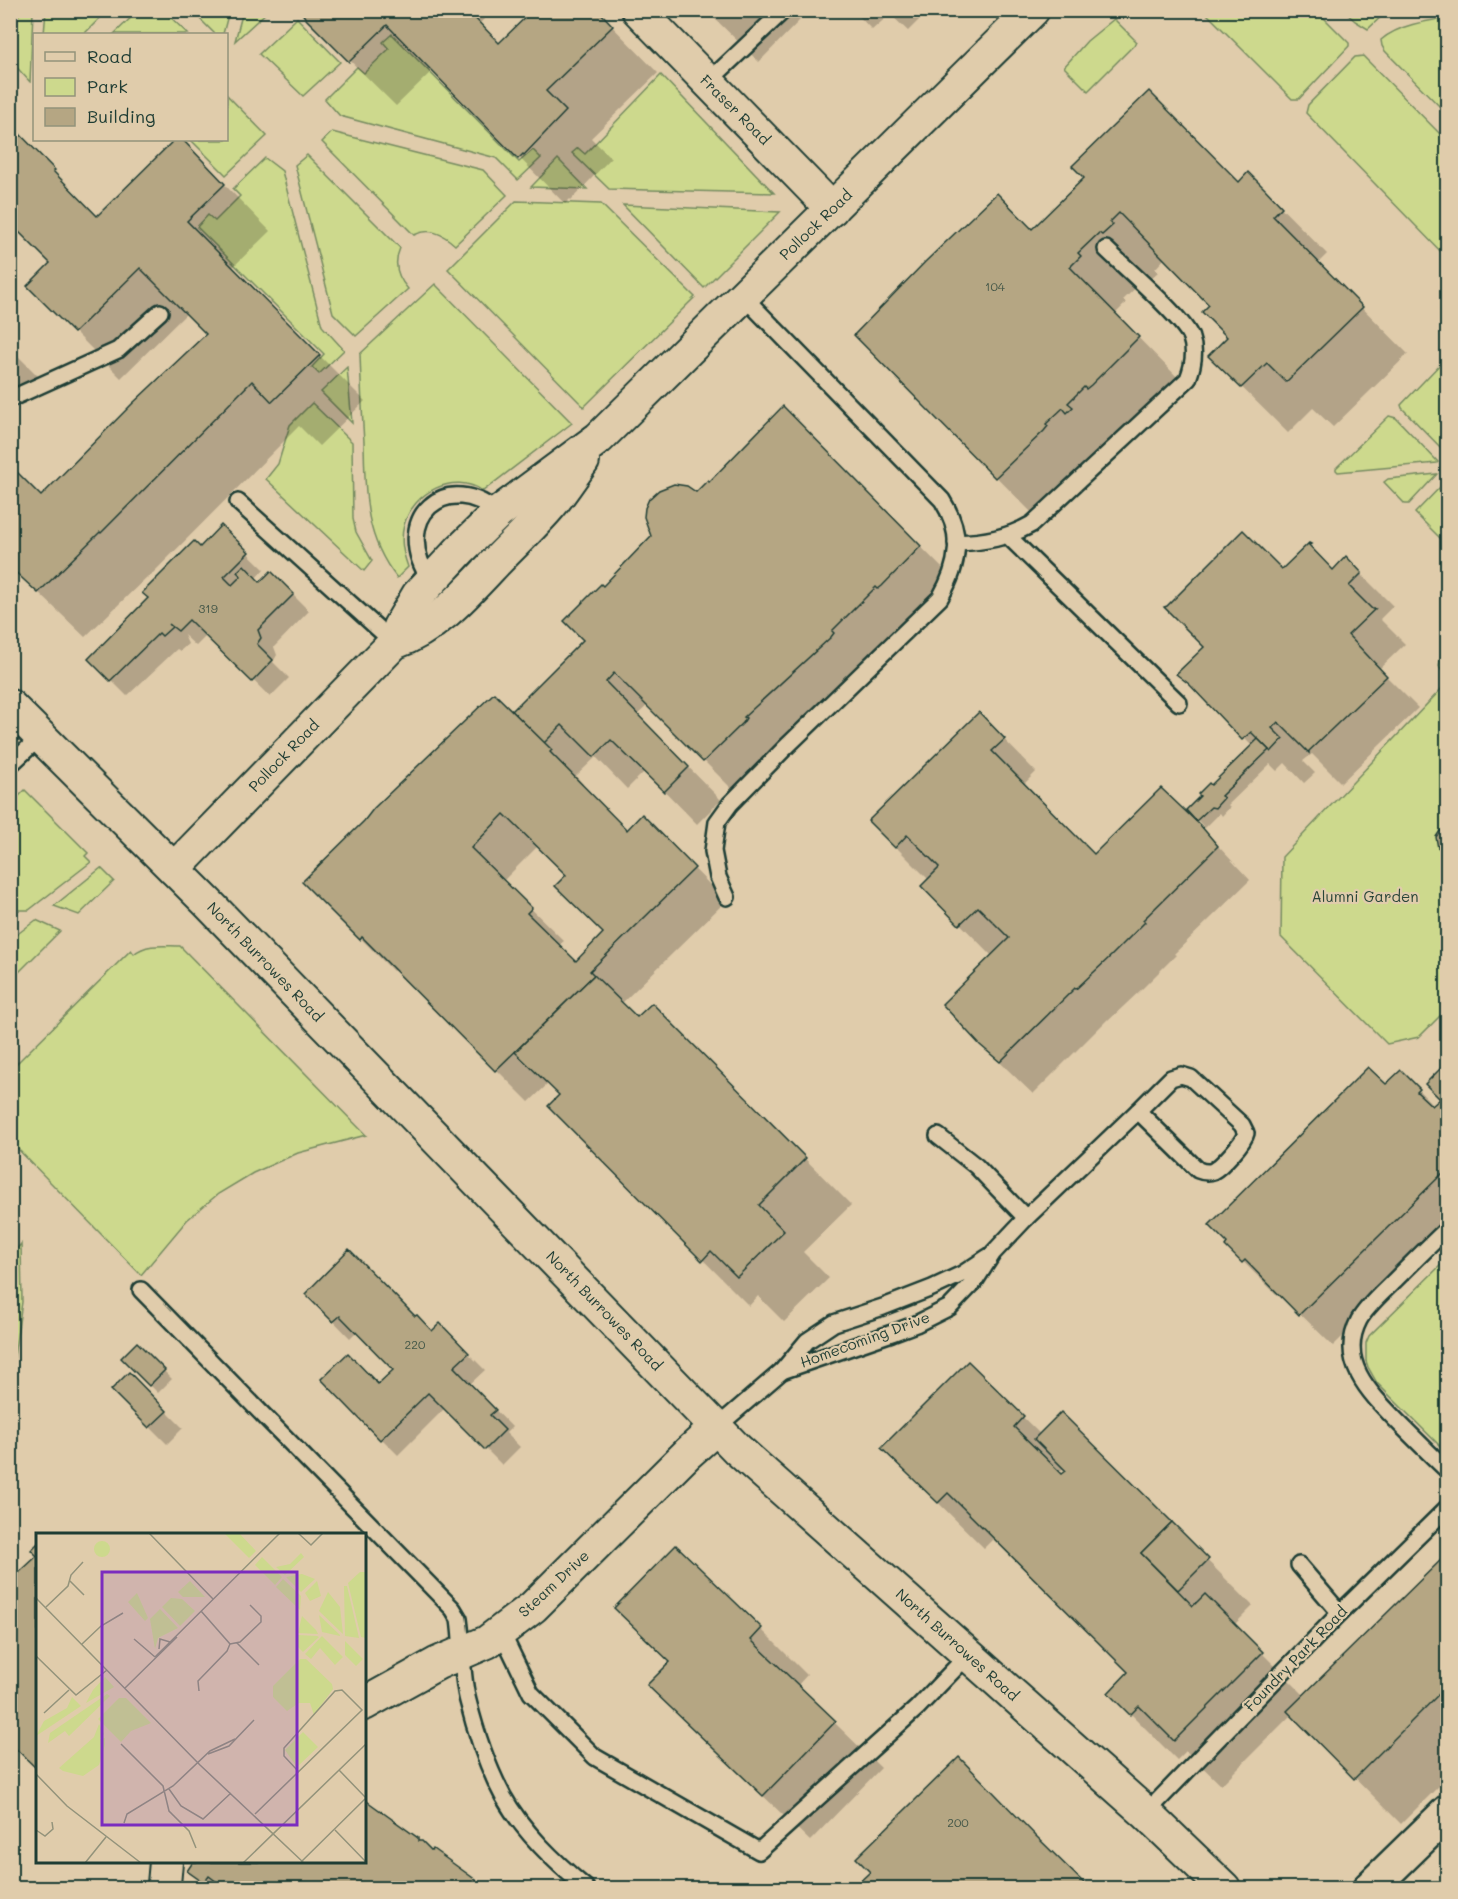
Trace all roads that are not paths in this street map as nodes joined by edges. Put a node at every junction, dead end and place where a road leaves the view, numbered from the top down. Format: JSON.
{"nodes":[{"id":1,"x":638,"y":10,"type":"edge"},
{"id":2,"x":1033,"y":10,"type":"edge"},
{"id":3,"x":782,"y":12,"type":"edge"},
{"id":4,"x":708,"y":82,"type":"junction"},
{"id":5,"x":832,"y":209,"type":"junction"},
{"id":6,"x":1106,"y":249,"type":"dead end"},
{"id":7,"x":743,"y":296,"type":"junction"},
{"id":8,"x":160,"y":312,"type":"dead end"},
{"id":9,"x":10,"y":399,"type":"edge"},
{"id":10,"x":599,"y":438,"type":"junction"},
{"id":11,"x":238,"y":502,"type":"dead end"},
{"id":12,"x":498,"y":513,"type":"junction"},
{"id":13,"x":521,"y":536,"type":"junction"},
{"id":14,"x":1008,"y":536,"type":"junction"},
{"id":15,"x":956,"y":543,"type":"junction"},
{"id":16,"x":431,"y":581,"type":"junction"},
{"id":17,"x":394,"y":643,"type":"junction"},
{"id":18,"x":1179,"y":703,"type":"dead end"},
{"id":19,"x":10,"y":706,"type":"edge"},
{"id":20,"x":41,"y":736,"type":"junction"},
{"id":21,"x":10,"y":765,"type":"edge"},
{"id":22,"x":174,"y":869,"type":"junction"},
{"id":23,"x":727,"y":897,"type":"dead end"},
{"id":24,"x":1138,"y":1111,"type":"junction"},
{"id":25,"x":938,"y":1136,"type":"dead end"},
{"id":26,"x":1026,"y":1218,"type":"junction"},
{"id":27,"x":1448,"y":1228,"type":"edge"},
{"id":28,"x":993,"y":1253,"type":"junction"},
{"id":29,"x":141,"y":1290,"type":"dead end"},
{"id":30,"x":782,"y":1371,"type":"junction"},
{"id":31,"x":717,"y":1427,"type":"junction"},
{"id":32,"x":1448,"y":1471,"type":"edge"},
{"id":33,"x":1448,"y":1507,"type":"edge"},
{"id":34,"x":1299,"y":1565,"type":"dead end"},
{"id":35,"x":1340,"y":1613,"type":"junction"},
{"id":36,"x":501,"y":1631,"type":"junction"},
{"id":37,"x":462,"y":1653,"type":"junction"},
{"id":38,"x":968,"y":1655,"type":"junction"},
{"id":39,"x":366,"y":1703,"type":"edge"},
{"id":40,"x":1448,"y":1812,"type":"edge"},
{"id":41,"x":1146,"y":1813,"type":"junction"},
{"id":42,"x":586,"y":1888,"type":"edge"},
{"id":43,"x":1224,"y":1888,"type":"edge"},
{"id":44,"x":1370,"y":1888,"type":"edge"}],
"edges":[{"from":1,"to":4,"type":"street","name":"Fraser Road"},
{"from":2,"to":5,"type":"street","name":"Pollock Road"},
{"from":3,"to":4,"type":"lane"},
{"from":4,"to":5,"type":"street","name":"Fraser Road"},
{"from":5,"to":7,"type":"street","name":"Pollock Road"},
{"from":6,"to":14,"type":"lane"},
{"from":7,"to":10,"type":"street","name":"Pollock Road"},
{"from":7,"to":15,"type":"lane"},
{"from":8,"to":9,"type":"lane"},
{"from":10,"to":12,"type":"street","name":"Pollock Road"},
{"from":10,"to":13,"type":"street","name":"Pollock Road"},
{"from":11,"to":17,"type":"lane"},
{"from":12,"to":13,"type":"lane"},
{"from":12,"to":16,"type":"street","name":"Pollock Road"},
{"from":12,"to":16,"type":"lane"},
{"from":13,"to":17,"type":"street","name":"Pollock Road"},
{"from":14,"to":15,"type":"lane"},
{"from":14,"to":18,"type":"lane"},
{"from":15,"to":23,"type":"lane"},
{"from":16,"to":17,"type":"street","name":"Pollock Road"},
{"from":17,"to":22,"type":"street","name":"Pollock Road"},
{"from":19,"to":20,"type":"street","name":"North Burrowes Road"},
{"from":20,"to":21,"type":"lane"},
{"from":20,"to":22,"type":"street","name":"North Burrowes Road"},
{"from":22,"to":31,"type":"street","name":"North Burrowes Road"},
{"from":24,"to":24,"type":"lane","name":"Homecoming Drive"},
{"from":24,"to":26,"type":"lane","name":"Homecoming Drive"},
{"from":25,"to":26,"type":"lane"},
{"from":26,"to":28,"type":"lane","name":"Homecoming Drive"},
{"from":27,"to":32,"type":"lane"},
{"from":28,"to":30,"type":"lane","name":"Homecoming Drive"},
{"from":28,"to":30,"type":"lane","name":"Homecoming Drive"},
{"from":29,"to":37,"type":"lane"},
{"from":30,"to":31,"type":"lane","name":"Homecoming Drive"},
{"from":31,"to":36,"type":"street","name":"Steam Drive"},
{"from":31,"to":38,"type":"street","name":"North Burrowes Road"},
{"from":33,"to":35,"type":"lane","name":"Foundry Park Road"},
{"from":34,"to":35,"type":"lane"},
{"from":35,"to":41,"type":"lane","name":"Foundry Park Road"},
{"from":36,"to":37,"type":"street","name":"Steam Drive"},
{"from":36,"to":38,"type":"lane"},
{"from":37,"to":39,"type":"street","name":"Steam Drive"},
{"from":37,"to":42,"type":"lane"},
{"from":38,"to":41,"type":"street","name":"North Burrowes Road"},
{"from":40,"to":44,"type":"main road"},
{"from":41,"to":43,"type":"street","name":"North Burrowes Road"}]}
